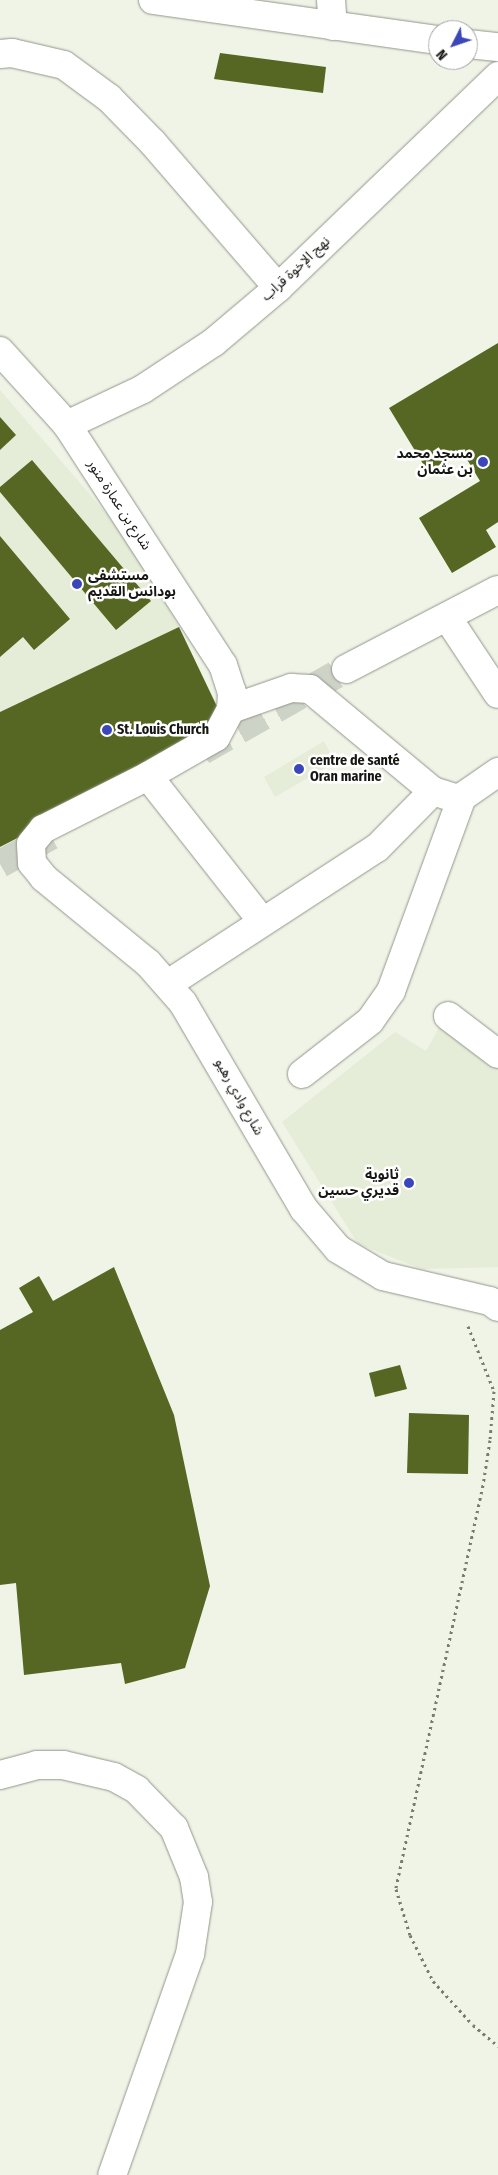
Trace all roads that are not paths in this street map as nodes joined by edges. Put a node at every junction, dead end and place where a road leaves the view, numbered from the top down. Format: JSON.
{"nodes":[{"id":1,"x":153,"y":0,"type":"edge"},
{"id":2,"x":332,"y":13,"type":"edge"},
{"id":3,"x":428,"y":37,"type":"edge"},
{"id":4,"x":478,"y":45,"type":"edge"},
{"id":5,"x":498,"y":48,"type":"edge"},
{"id":6,"x":0,"y":54,"type":"edge"},
{"id":7,"x":498,"y":76,"type":"edge"},
{"id":8,"x":278,"y":288,"type":"junction"},
{"id":9,"x":0,"y":351,"type":"edge"},
{"id":10,"x":67,"y":425,"type":"junction"},
{"id":11,"x":498,"y":590,"type":"edge"},
{"id":12,"x":446,"y":618,"type":"junction"},
{"id":13,"x":346,"y":669,"type":"tunnel mouth"},
{"id":14,"x":498,"y":694,"type":"edge"},
{"id":15,"x":231,"y":709,"type":"junction"},
{"id":16,"x":498,"y":772,"type":"edge"},
{"id":17,"x":148,"y":776,"type":"junction"},
{"id":18,"x":433,"y":791,"type":"junction"},
{"id":19,"x":462,"y":798,"type":"junction"},
{"id":20,"x":262,"y":921,"type":"junction"},
{"id":21,"x":168,"y":984,"type":"junction"},
{"id":22,"x":448,"y":1016,"type":"dead end"},
{"id":23,"x":498,"y":1054,"type":"edge"},
{"id":24,"x":302,"y":1074,"type":"dead end"},
{"id":25,"x":495,"y":1303,"type":"edge"},
{"id":26,"x":0,"y":1775,"type":"edge"},
{"id":27,"x":112,"y":2175,"type":"edge"}],
"edges":[{"from":1,"to":2,"type":"street"},
{"from":2,"to":3,"type":"street"},
{"from":4,"to":5,"type":"street"},
{"from":6,"to":8,"type":"street"},
{"from":7,"to":8,"type":"street","name":"نهج الإخوة قراب"},
{"from":8,"to":10,"type":"street","name":"نهج الإخوة قراب"},
{"from":9,"to":10,"type":"street","name":"شارع بن عمارة منور"},
{"from":10,"to":15,"type":"street","name":"شارع بن عمارة منور"},
{"from":11,"to":12,"type":"street"},
{"from":12,"to":13,"type":"street"},
{"from":12,"to":14,"type":"street"},
{"from":15,"to":17,"type":"street"},
{"from":15,"to":18,"type":"street"},
{"from":16,"to":19,"type":"street"},
{"from":17,"to":20,"type":"street"},
{"from":17,"to":21,"type":"street","name":"شارع وادي رهيو"},
{"from":18,"to":19,"type":"street"},
{"from":18,"to":20,"type":"street"},
{"from":19,"to":24,"type":"street"},
{"from":20,"to":21,"type":"street"},
{"from":21,"to":25,"type":"street","name":"شارع وادي رهيو"},
{"from":22,"to":23,"type":"street"},
{"from":26,"to":27,"type":"street"}]}
